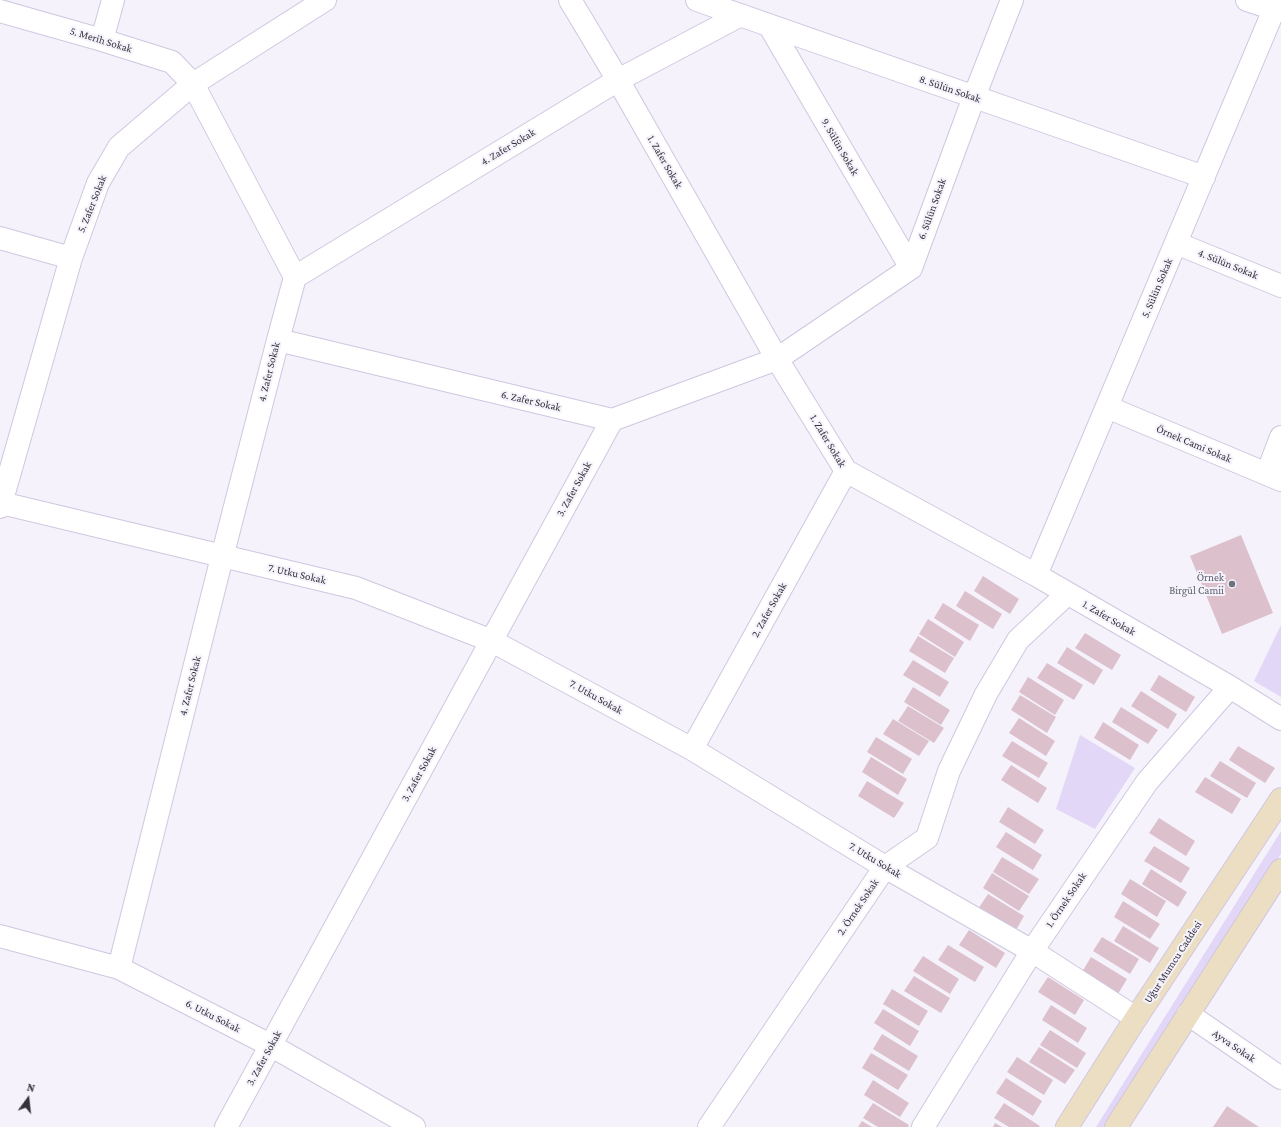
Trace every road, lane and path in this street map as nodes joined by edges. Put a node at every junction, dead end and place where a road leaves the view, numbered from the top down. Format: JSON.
{"nodes":[{"id":1,"x":113,"y":0,"type":"edge"},
{"id":2,"x":325,"y":0,"type":"edge"},
{"id":3,"x":570,"y":0,"type":"edge"},
{"id":4,"x":697,"y":0,"type":"edge"},
{"id":5,"x":1012,"y":0,"type":"edge"},
{"id":6,"x":1247,"y":0,"type":"edge"},
{"id":7,"x":1277,"y":4,"type":"edge"},
{"id":8,"x":0,"y":11,"type":"edge"},
{"id":9,"x":741,"y":15,"type":"junction"},
{"id":10,"x":769,"y":25,"type":"junction"},
{"id":11,"x":102,"y":40,"type":"junction"},
{"id":12,"x":618,"y":80,"type":"junction"},
{"id":13,"x":192,"y":84,"type":"junction"},
{"id":14,"x":974,"y":97,"type":"junction"},
{"id":15,"x":1204,"y":177,"type":"junction"},
{"id":16,"x":0,"y":238,"type":"edge"},
{"id":17,"x":1176,"y":243,"type":"junction"},
{"id":18,"x":71,"y":258,"type":"junction"},
{"id":19,"x":911,"y":268,"type":"junction"},
{"id":20,"x":295,"y":277,"type":"junction"},
{"id":21,"x":1281,"y":286,"type":"edge"},
{"id":22,"x":278,"y":340,"type":"junction"},
{"id":23,"x":778,"y":359,"type":"junction"},
{"id":24,"x":1107,"y":407,"type":"junction"},
{"id":25,"x":612,"y":420,"type":"junction"},
{"id":26,"x":1281,"y":437,"type":"edge"},
{"id":27,"x":846,"y":471,"type":"junction"},
{"id":28,"x":1274,"y":477,"type":"edge"},
{"id":29,"x":0,"y":505,"type":"edge"},
{"id":30,"x":222,"y":557,"type":"junction"},
{"id":31,"x":1036,"y":575,"type":"junction"},
{"id":32,"x":1067,"y":594,"type":"junction"},
{"id":33,"x":492,"y":641,"type":"junction"},
{"id":34,"x":1230,"y":687,"type":"junction"},
{"id":35,"x":1281,"y":719,"type":"edge"},
{"id":36,"x":692,"y":749,"type":"junction"},
{"id":37,"x":1281,"y":799,"type":"edge"},
{"id":38,"x":885,"y":867,"type":"junction"},
{"id":39,"x":1281,"y":870,"type":"edge"},
{"id":40,"x":0,"y":936,"type":"edge"},
{"id":41,"x":1032,"y":951,"type":"junction"},
{"id":42,"x":119,"y":968,"type":"junction"},
{"id":43,"x":1188,"y":1014,"type":"junction"},
{"id":44,"x":1136,"y":1018,"type":"junction"},
{"id":45,"x":270,"y":1045,"type":"junction"},
{"id":46,"x":1281,"y":1078,"type":"edge"},
{"id":47,"x":226,"y":1127,"type":"edge"},
{"id":48,"x":414,"y":1127,"type":"edge"},
{"id":49,"x":709,"y":1127,"type":"edge"},
{"id":50,"x":923,"y":1127,"type":"edge"},
{"id":51,"x":1067,"y":1127,"type":"edge"},
{"id":52,"x":1116,"y":1127,"type":"edge"}],
"edges":[{"from":1,"to":11,"type":"street"},
{"from":2,"to":13,"type":"street","name":"5. Zafer Sokak"},
{"from":3,"to":12,"type":"street","name":"1. Zafer Sokak"},
{"from":4,"to":9,"type":"street","name":"8. Sülün Sokak"},
{"from":5,"to":14,"type":"street","name":"6. Sülün Sokak"},
{"from":6,"to":7,"type":"street"},
{"from":7,"to":15,"type":"street","name":"5. Sülün Sokak"},
{"from":8,"to":11,"type":"street","name":"5. Merih Sokak"},
{"from":9,"to":10,"type":"street","name":"8. Sülün Sokak"},
{"from":9,"to":12,"type":"street","name":"4. Zafer Sokak"},
{"from":10,"to":14,"type":"street","name":"8. Sülün Sokak"},
{"from":10,"to":19,"type":"street","name":"9. Sülün Sokak"},
{"from":11,"to":13,"type":"street","name":"5. Merih Sokak"},
{"from":12,"to":20,"type":"street","name":"4. Zafer Sokak"},
{"from":12,"to":23,"type":"street","name":"1. Zafer Sokak"},
{"from":13,"to":18,"type":"street","name":"5. Zafer Sokak"},
{"from":13,"to":20,"type":"street","name":"5. Merih Sokak"},
{"from":14,"to":15,"type":"street","name":"8. Sülün Sokak"},
{"from":14,"to":19,"type":"street","name":"6. Sülün Sokak"},
{"from":15,"to":17,"type":"street","name":"5. Sülün Sokak"},
{"from":16,"to":18,"type":"street"},
{"from":17,"to":21,"type":"street","name":"4. Sülün Sokak"},
{"from":17,"to":24,"type":"street","name":"5. Sülün Sokak"},
{"from":18,"to":29,"type":"street","name":"5. Zafer Sokak"},
{"from":19,"to":23,"type":"street"},
{"from":20,"to":22,"type":"street","name":"4. Zafer Sokak"},
{"from":22,"to":25,"type":"street","name":"6. Zafer Sokak"},
{"from":22,"to":30,"type":"street","name":"4. Zafer Sokak"},
{"from":23,"to":25,"type":"street"},
{"from":23,"to":27,"type":"street","name":"1. Zafer Sokak"},
{"from":24,"to":28,"type":"street","name":"Örnek Cami Sokak"},
{"from":24,"to":31,"type":"street","name":"5. Sülün Sokak"},
{"from":25,"to":33,"type":"street","name":"3. Zafer Sokak"},
{"from":26,"to":28,"type":"street"},
{"from":27,"to":31,"type":"street","name":"1. Zafer Sokak"},
{"from":27,"to":36,"type":"street","name":"2. Zafer Sokak"},
{"from":29,"to":30,"type":"street","name":"7. Utku Sokak"},
{"from":30,"to":33,"type":"street","name":"7. Utku Sokak"},
{"from":30,"to":42,"type":"street","name":"4. Zafer Sokak"},
{"from":31,"to":32,"type":"street","name":"1. Zafer Sokak"},
{"from":32,"to":34,"type":"street","name":"1. Zafer Sokak"},
{"from":32,"to":38,"type":"street","name":"2. Örnek Sokak"},
{"from":33,"to":36,"type":"street","name":"7. Utku Sokak"},
{"from":33,"to":45,"type":"street","name":"3. Zafer Sokak"},
{"from":34,"to":35,"type":"street","name":"1. Zafer Sokak"},
{"from":34,"to":41,"type":"street","name":"1. Örnek Sokak"},
{"from":36,"to":38,"type":"street","name":"7. Utku Sokak"},
{"from":37,"to":44,"type":"street","name":"Uğur Mumcu Caddesi"},
{"from":38,"to":41,"type":"street","name":"7. Utku Sokak"},
{"from":38,"to":49,"type":"street","name":"2. Örnek Sokak"},
{"from":39,"to":43,"type":"street"},
{"from":40,"to":42,"type":"street","name":"6. Utku Sokak"},
{"from":41,"to":44,"type":"street","name":"7. Utku Sokak"},
{"from":41,"to":50,"type":"street","name":"1. Örnek Sokak"},
{"from":42,"to":45,"type":"street","name":"6. Utku Sokak"},
{"from":43,"to":46,"type":"street","name":"Ayva Sokak"},
{"from":43,"to":52,"type":"street"},
{"from":44,"to":51,"type":"street","name":"Uğur Mumcu Caddesi"},
{"from":45,"to":47,"type":"street","name":"3. Zafer Sokak"},
{"from":45,"to":48,"type":"street","name":"6. Utku Sokak"}]}
